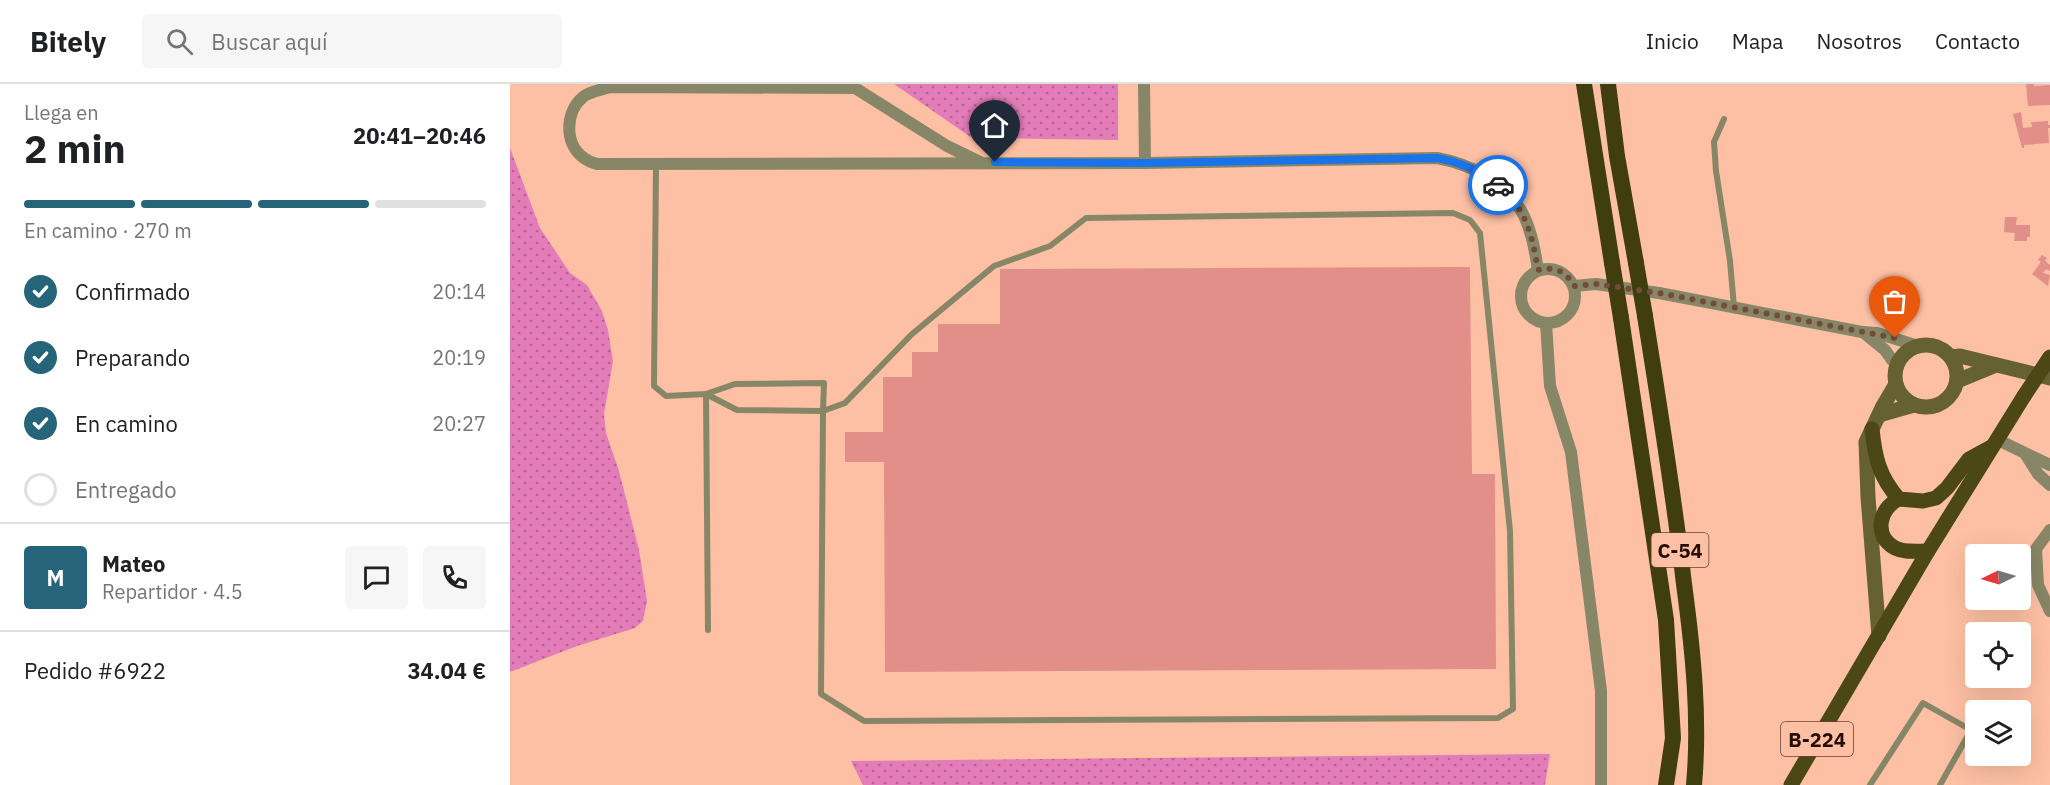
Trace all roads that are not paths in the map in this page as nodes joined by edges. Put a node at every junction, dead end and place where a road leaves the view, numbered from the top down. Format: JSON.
{"nodes":[{"id":1,"x":1144,"y":84,"type":"edge"},
{"id":2,"x":1584,"y":84,"type":"edge"},
{"id":3,"x":1608,"y":84,"type":"edge"},
{"id":4,"x":1724,"y":119,"type":"dead end"},
{"id":5,"x":980,"y":162,"type":"junction"},
{"id":6,"x":656,"y":163,"type":"junction"},
{"id":7,"x":1145,"y":163,"type":"junction"},
{"id":8,"x":1538,"y":270,"type":"junction"},
{"id":9,"x":1574,"y":286,"type":"junction"},
{"id":10,"x":1734,"y":307,"type":"junction"},
{"id":11,"x":1546,"y":323,"type":"junction"},
{"id":12,"x":1862,"y":332,"type":"junction"},
{"id":13,"x":1918,"y":346,"type":"junction"},
{"id":14,"x":1951,"y":357,"type":"junction"},
{"id":15,"x":2050,"y":357,"type":"edge"},
{"id":16,"x":1898,"y":364,"type":"junction"},
{"id":17,"x":1996,"y":365,"type":"junction"},
{"id":18,"x":2050,"y":378,"type":"edge"},
{"id":19,"x":1957,"y":381,"type":"junction"},
{"id":20,"x":1896,"y":384,"type":"junction"},
{"id":21,"x":706,"y":394,"type":"junction"},
{"id":22,"x":1914,"y":405,"type":"junction"},
{"id":23,"x":823,"y":411,"type":"junction"},
{"id":24,"x":1879,"y":415,"type":"junction"},
{"id":25,"x":1872,"y":429,"type":"junction"},
{"id":26,"x":1994,"y":443,"type":"junction"},
{"id":27,"x":2026,"y":455,"type":"junction"},
{"id":28,"x":2050,"y":465,"type":"edge"},
{"id":29,"x":2050,"y":485,"type":"edge"},
{"id":30,"x":1899,"y":499,"type":"junction"},
{"id":31,"x":2050,"y":530,"type":"edge"},
{"id":32,"x":1928,"y":551,"type":"junction"},
{"id":33,"x":2050,"y":611,"type":"edge"},
{"id":34,"x":708,"y":630,"type":"dead end"},
{"id":35,"x":1879,"y":636,"type":"junction"},
{"id":36,"x":1601,"y":785,"type":"edge"},
{"id":37,"x":1666,"y":785,"type":"edge"},
{"id":38,"x":1694,"y":785,"type":"edge"},
{"id":39,"x":1791,"y":785,"type":"edge"},
{"id":40,"x":1870,"y":785,"type":"edge"},
{"id":41,"x":1940,"y":785,"type":"edge"}],
"edges":[{"from":1,"to":7,"type":"street"},
{"from":2,"to":37,"type":"highway","name":"C-54","number":"C-54","bridge":true},
{"from":3,"to":38,"type":"highway","name":"C-54","number":"C-54","bridge":true},
{"from":4,"to":10,"type":"lane"},
{"from":5,"to":6,"type":"street"},
{"from":5,"to":6,"type":"street"},
{"from":5,"to":7,"type":"street"},
{"from":6,"to":21,"type":"lane"},
{"from":7,"to":8,"type":"street"},
{"from":8,"to":9,"type":"street"},
{"from":8,"to":11,"type":"street"},
{"from":9,"to":10,"type":"street"},
{"from":9,"to":11,"type":"street"},
{"from":10,"to":12,"type":"street"},
{"from":11,"to":36,"type":"street"},
{"from":12,"to":13,"type":"street"},
{"from":12,"to":16,"type":"street"},
{"from":13,"to":14,"type":"main road"},
{"from":13,"to":16,"type":"main road"},
{"from":14,"to":17,"type":"main road"},
{"from":14,"to":19,"type":"main road"},
{"from":15,"to":26,"type":"main road","number":"B-224","bridge":true},
{"from":16,"to":20,"type":"main road"},
{"from":17,"to":18,"type":"main road"},
{"from":17,"to":19,"type":"main road"},
{"from":19,"to":22,"type":"main road"},
{"from":20,"to":22,"type":"main road"},
{"from":20,"to":24,"type":"main road"},
{"from":21,"to":23,"type":"lane"},
{"from":21,"to":23,"type":"lane"},
{"from":21,"to":34,"type":"lane"},
{"from":22,"to":24,"type":"main road"},
{"from":23,"to":23,"type":"lane"},
{"from":24,"to":25,"type":"main road"},
{"from":25,"to":30,"type":"main road"},
{"from":25,"to":35,"type":"main road"},
{"from":26,"to":27,"type":"street"},
{"from":26,"to":30,"type":"main road"},
{"from":26,"to":32,"type":"main road","number":"B-224"},
{"from":27,"to":28,"type":"street"},
{"from":27,"to":29,"type":"street"},
{"from":30,"to":32,"type":"main road"},
{"from":31,"to":33,"type":"street"},
{"from":32,"to":35,"type":"main road","number":"B-224"},
{"from":35,"to":39,"type":"main road","number":"B-224"},
{"from":40,"to":41,"type":"lane"}]}
